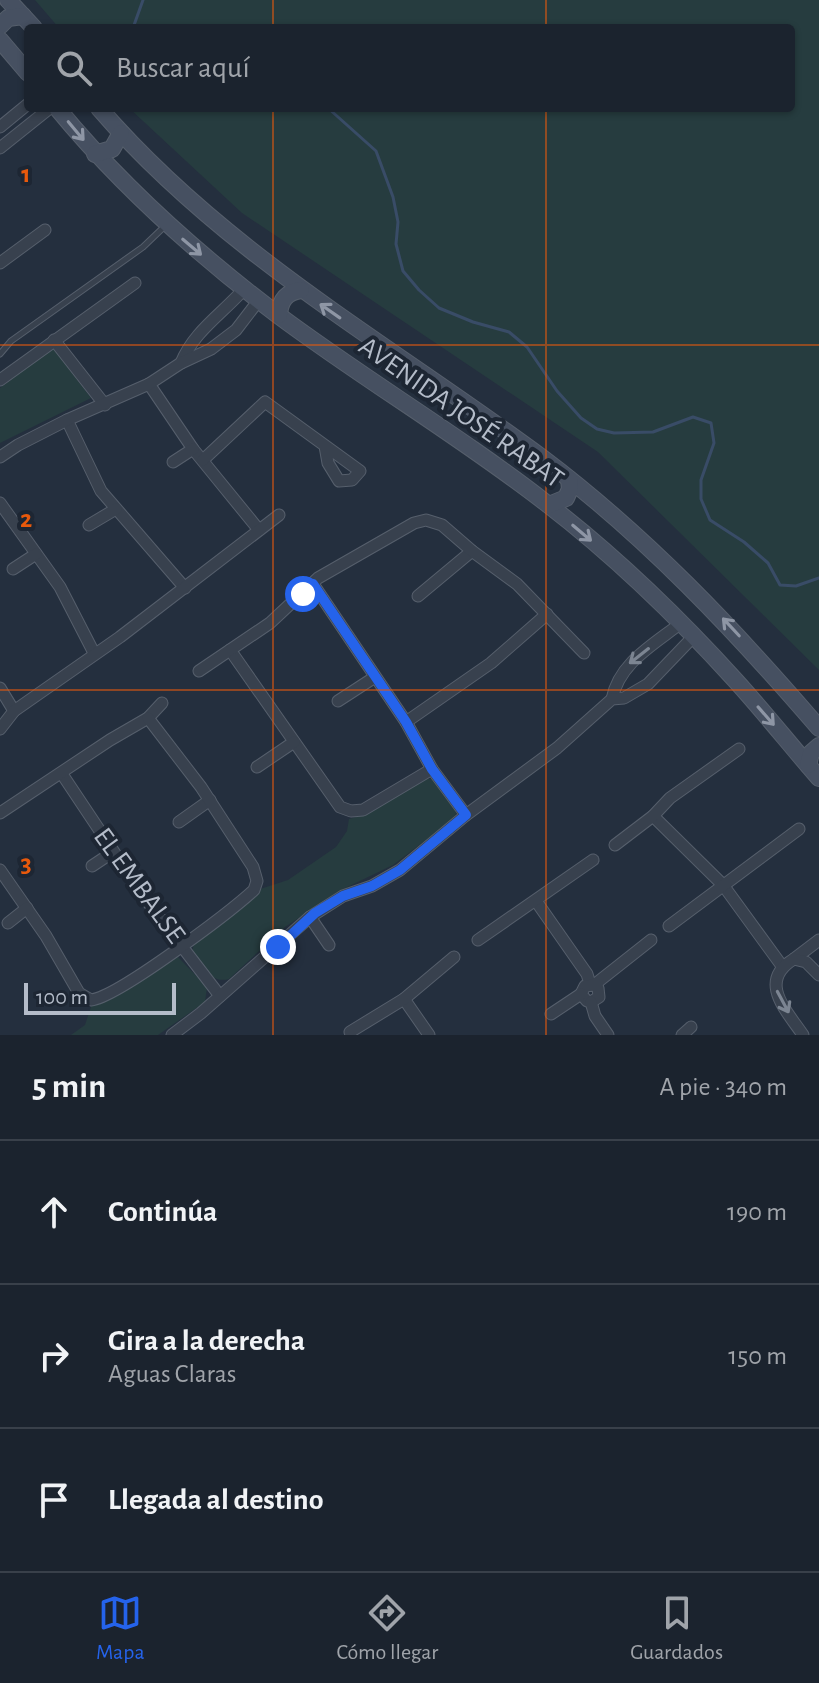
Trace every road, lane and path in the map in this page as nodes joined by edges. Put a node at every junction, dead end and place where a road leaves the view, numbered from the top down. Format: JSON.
{"nodes":[{"id":1,"x":8,"y":0,"type":"edge"},
{"id":2,"x":29,"y":22,"type":"edge"},
{"id":3,"x":0,"y":26,"type":"edge"},
{"id":4,"x":0,"y":40,"type":"edge"},
{"id":5,"x":24,"y":68,"type":"edge"},
{"id":6,"x":24,"y":107,"type":"edge"},
{"id":7,"x":45,"y":112,"type":"edge"},
{"id":8,"x":60,"y":112,"type":"edge"},
{"id":9,"x":103,"y":112,"type":"edge"},
{"id":10,"x":0,"y":127,"type":"edge"},
{"id":11,"x":121,"y":133,"type":"junction"},
{"id":12,"x":0,"y":148,"type":"edge"},
{"id":13,"x":95,"y":154,"type":"junction"},
{"id":14,"x":167,"y":225,"type":"junction"},
{"id":15,"x":45,"y":230,"type":"dead end"},
{"id":16,"x":0,"y":263,"type":"edge"},
{"id":17,"x":135,"y":283,"type":"dead end"},
{"id":18,"x":244,"y":289,"type":"junction"},
{"id":19,"x":301,"y":290,"type":"junction"},
{"id":20,"x":259,"y":300,"type":"junction"},
{"id":21,"x":279,"y":315,"type":"junction"},
{"id":22,"x":54,"y":340,"type":"junction"},
{"id":23,"x":0,"y":354,"type":"edge"},
{"id":24,"x":181,"y":363,"type":"junction"},
{"id":25,"x":0,"y":380,"type":"edge"},
{"id":26,"x":149,"y":384,"type":"junction"},
{"id":27,"x":105,"y":405,"type":"junction"},
{"id":28,"x":67,"y":420,"type":"junction"},
{"id":29,"x":325,"y":446,"type":"dead end"},
{"id":30,"x":193,"y":449,"type":"junction"},
{"id":31,"x":0,"y":457,"type":"edge"},
{"id":32,"x":203,"y":460,"type":"junction"},
{"id":33,"x":173,"y":462,"type":"dead end"},
{"id":34,"x":569,"y":479,"type":"junction"},
{"id":35,"x":0,"y":503,"type":"edge"},
{"id":36,"x":549,"y":505,"type":"junction"},
{"id":37,"x":116,"y":509,"type":"junction"},
{"id":38,"x":279,"y":515,"type":"dead end"},
{"id":39,"x":89,"y":525,"type":"dead end"},
{"id":40,"x":259,"y":530,"type":"junction"},
{"id":41,"x":472,"y":551,"type":"junction"},
{"id":42,"x":36,"y":554,"type":"junction"},
{"id":43,"x":13,"y":569,"type":"dead end"},
{"id":44,"x":313,"y":584,"type":"junction"},
{"id":45,"x":185,"y":588,"type":"junction"},
{"id":46,"x":418,"y":596,"type":"dead end"},
{"id":47,"x":547,"y":614,"type":"junction"},
{"id":48,"x":681,"y":623,"type":"junction"},
{"id":49,"x":694,"y":636,"type":"junction"},
{"id":50,"x":230,"y":650,"type":"junction"},
{"id":51,"x":94,"y":653,"type":"junction"},
{"id":52,"x":584,"y":653,"type":"dead end"},
{"id":53,"x":199,"y":671,"type":"dead end"},
{"id":54,"x":375,"y":677,"type":"junction"},
{"id":55,"x":0,"y":688,"type":"edge"},
{"id":56,"x":612,"y":699,"type":"junction"},
{"id":57,"x":338,"y":701,"type":"dead end"},
{"id":58,"x":162,"y":703,"type":"dead end"},
{"id":59,"x":14,"y":711,"type":"junction"},
{"id":60,"x":148,"y":718,"type":"junction"},
{"id":61,"x":406,"y":722,"type":"junction"},
{"id":62,"x":819,"y":728,"type":"edge"},
{"id":63,"x":0,"y":729,"type":"edge"},
{"id":64,"x":294,"y":742,"type":"junction"},
{"id":65,"x":819,"y":746,"type":"edge"},
{"id":66,"x":739,"y":749,"type":"dead end"},
{"id":67,"x":257,"y":767,"type":"dead end"},
{"id":68,"x":432,"y":769,"type":"junction"},
{"id":69,"x":813,"y":772,"type":"edge"},
{"id":70,"x":62,"y":774,"type":"junction"},
{"id":71,"x":210,"y":800,"type":"junction"},
{"id":72,"x":0,"y":813,"type":"edge"},
{"id":73,"x":466,"y":815,"type":"junction"},
{"id":74,"x":653,"y":816,"type":"junction"},
{"id":75,"x":179,"y":822,"type":"dead end"},
{"id":76,"x":799,"y":829,"type":"dead end"},
{"id":77,"x":615,"y":845,"type":"dead end"},
{"id":78,"x":113,"y":852,"type":"junction"},
{"id":79,"x":593,"y":860,"type":"dead end"},
{"id":80,"x":92,"y":866,"type":"dead end"},
{"id":81,"x":0,"y":870,"type":"edge"},
{"id":82,"x":723,"y":885,"type":"junction"},
{"id":83,"x":536,"y":901,"type":"junction"},
{"id":84,"x":27,"y":908,"type":"junction"},
{"id":85,"x":310,"y":917,"type":"junction"},
{"id":86,"x":8,"y":923,"type":"dead end"},
{"id":87,"x":669,"y":926,"type":"dead end"},
{"id":88,"x":478,"y":940,"type":"dead end"},
{"id":89,"x":651,"y":940,"type":"dead end"},
{"id":90,"x":819,"y":940,"type":"edge"},
{"id":91,"x":329,"y":945,"type":"dead end"},
{"id":92,"x":182,"y":946,"type":"junction"},
{"id":93,"x":454,"y":957,"type":"dead end"},
{"id":94,"x":794,"y":959,"type":"junction"},
{"id":95,"x":782,"y":966,"type":"junction"},
{"id":96,"x":819,"y":975,"type":"edge"},
{"id":97,"x":592,"y":984,"type":"junction"},
{"id":98,"x":581,"y":994,"type":"junction"},
{"id":99,"x":220,"y":996,"type":"junction"},
{"id":100,"x":404,"y":999,"type":"junction"},
{"id":101,"x":591,"y":1002,"type":"junction"},
{"id":102,"x":551,"y":1014,"type":"dead end"},
{"id":103,"x":350,"y":1032,"type":"dead end"},
{"id":104,"x":172,"y":1035,"type":"edge"},
{"id":105,"x":429,"y":1035,"type":"edge"},
{"id":106,"x":608,"y":1035,"type":"edge"},
{"id":107,"x":803,"y":1035,"type":"edge"}],
"edges":[{"from":1,"to":2,"type":"street"},
{"from":2,"to":3,"type":"street"},
{"from":4,"to":5,"type":"street"},
{"from":6,"to":10,"type":"street"},
{"from":7,"to":12,"type":"street"},
{"from":8,"to":13,"type":"street","name":"AVENIDA JOSÉ RABAT","one_way":true},
{"from":9,"to":11,"type":"street","name":"AVENIDA JOSÉ RABAT"},
{"from":11,"to":13,"type":"street"},
{"from":11,"to":19,"type":"street","name":"AVENIDA JOSÉ RABAT"},
{"from":13,"to":14,"type":"street","name":"AVENIDA JOSÉ RABAT"},
{"from":14,"to":18,"type":"street","name":"AVENIDA JOSÉ RABAT","one_way":true},
{"from":14,"to":23,"type":"lane"},
{"from":15,"to":16,"type":"street"},
{"from":17,"to":22,"type":"street"},
{"from":18,"to":20,"type":"street","name":"AVENIDA JOSÉ RABAT"},
{"from":18,"to":24,"type":"street"},
{"from":19,"to":21,"type":"street"},
{"from":34,"to":19,"type":"street","name":"AVENIDA JOSÉ RABAT","one_way":true},
{"from":20,"to":21,"type":"street","name":"AVENIDA JOSÉ RABAT"},
{"from":20,"to":24,"type":"street"},
{"from":21,"to":36,"type":"street","name":"AVENIDA JOSÉ RABAT"},
{"from":22,"to":25,"type":"street"},
{"from":22,"to":27,"type":"street"},
{"from":24,"to":26,"type":"street"},
{"from":26,"to":27,"type":"street"},
{"from":26,"to":30,"type":"street"},
{"from":27,"to":28,"type":"street"},
{"from":28,"to":31,"type":"street"},
{"from":28,"to":37,"type":"street"},
{"from":29,"to":32,"type":"street"},
{"from":30,"to":32,"type":"street"},
{"from":30,"to":33,"type":"street"},
{"from":32,"to":40,"type":"street"},
{"from":34,"to":36,"type":"street"},
{"from":62,"to":34,"type":"street","name":"AVENIDA JOSÉ RABAT","one_way":true},
{"from":35,"to":42,"type":"street"},
{"from":36,"to":48,"type":"street","name":"AVENIDA JOSÉ RABAT","one_way":true},
{"from":37,"to":39,"type":"street"},
{"from":37,"to":45,"type":"street"},
{"from":38,"to":40,"type":"street"},
{"from":40,"to":45,"type":"street"},
{"from":41,"to":44,"type":"street"},
{"from":41,"to":46,"type":"street"},
{"from":41,"to":47,"type":"street"},
{"from":42,"to":43,"type":"street"},
{"from":42,"to":51,"type":"street"},
{"from":44,"to":50,"type":"street"},
{"from":44,"to":54,"type":"street"},
{"from":45,"to":51,"type":"street"},
{"from":47,"to":52,"type":"street"},
{"from":47,"to":61,"type":"street"},
{"from":48,"to":49,"type":"street","name":"AVENIDA JOSÉ RABAT"},
{"from":48,"to":56,"type":"street","one_way":true},
{"from":49,"to":56,"type":"street"},
{"from":49,"to":69,"type":"street","name":"AVENIDA JOSÉ RABAT","one_way":true},
{"from":50,"to":53,"type":"street"},
{"from":50,"to":64,"type":"street"},
{"from":51,"to":59,"type":"street"},
{"from":54,"to":57,"type":"street"},
{"from":54,"to":61,"type":"street"},
{"from":55,"to":59,"type":"street"},
{"from":56,"to":73,"type":"street"},
{"from":58,"to":60,"type":"street"},
{"from":59,"to":63,"type":"street"},
{"from":60,"to":70,"type":"street"},
{"from":60,"to":71,"type":"street"},
{"from":61,"to":68,"type":"street"},
{"from":64,"to":67,"type":"street"},
{"from":64,"to":68,"type":"street"},
{"from":65,"to":69,"type":"street"},
{"from":66,"to":74,"type":"street"},
{"from":68,"to":73,"type":"street"},
{"from":70,"to":72,"type":"street"},
{"from":70,"to":78,"type":"street","name":"EL EMBALSE"},
{"from":71,"to":75,"type":"street"},
{"from":71,"to":92,"type":"street"},
{"from":73,"to":85,"type":"street"},
{"from":74,"to":77,"type":"street"},
{"from":74,"to":82,"type":"street"},
{"from":76,"to":82,"type":"street"},
{"from":78,"to":80,"type":"street"},
{"from":78,"to":92,"type":"street","name":"EL EMBALSE"},
{"from":79,"to":83,"type":"street"},
{"from":81,"to":84,"type":"street"},
{"from":82,"to":87,"type":"street"},
{"from":82,"to":95,"type":"street"},
{"from":83,"to":88,"type":"street"},
{"from":83,"to":97,"type":"street"},
{"from":84,"to":86,"type":"street"},
{"from":84,"to":92,"type":"street"},
{"from":85,"to":91,"type":"street"},
{"from":85,"to":99,"type":"street"},
{"from":89,"to":97,"type":"street"},
{"from":90,"to":94,"type":"street"},
{"from":92,"to":99,"type":"street","name":"EL EMBALSE"},
{"from":93,"to":100,"type":"street"},
{"from":94,"to":95,"type":"street"},
{"from":94,"to":96,"type":"street"},
{"from":95,"to":107,"type":"street","one_way":true},
{"from":97,"to":98,"type":"street"},
{"from":97,"to":101,"type":"street"},
{"from":98,"to":101,"type":"street"},
{"from":98,"to":102,"type":"street"},
{"from":99,"to":104,"type":"street"},
{"from":100,"to":103,"type":"street"},
{"from":100,"to":105,"type":"street"},
{"from":101,"to":106,"type":"street"}]}
